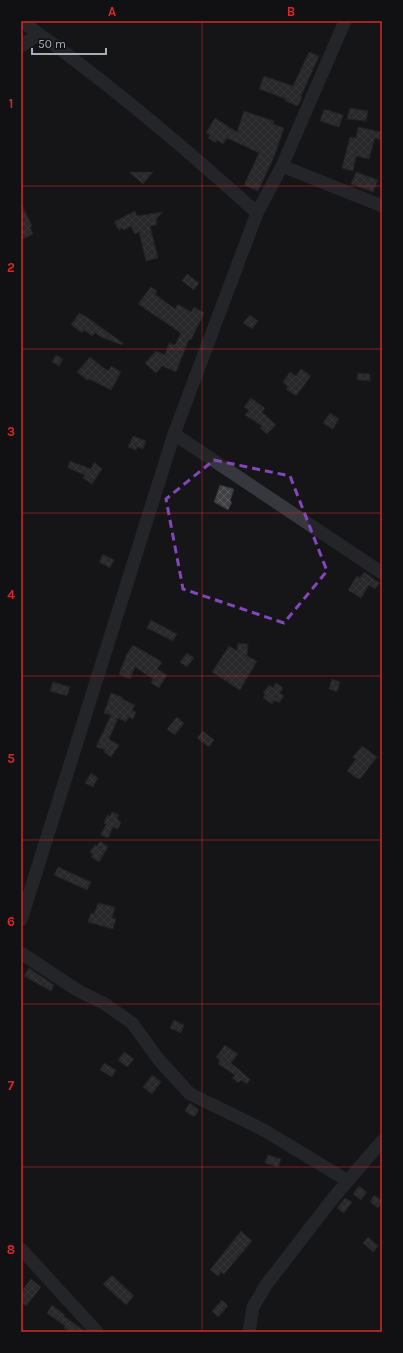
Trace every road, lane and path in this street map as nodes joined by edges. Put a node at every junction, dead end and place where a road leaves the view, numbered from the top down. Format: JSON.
{"nodes":[{"id":1,"x":21,"y":21,"type":"edge"},
{"id":2,"x":345,"y":21,"type":"edge"},
{"id":3,"x":40,"y":34,"type":"junction"},
{"id":4,"x":21,"y":46,"type":"edge"},
{"id":5,"x":282,"y":166,"type":"junction"},
{"id":6,"x":382,"y":206,"type":"edge"},
{"id":7,"x":257,"y":213,"type":"junction"},
{"id":8,"x":174,"y":434,"type":"junction"},
{"id":9,"x":382,"y":573,"type":"edge"},
{"id":10,"x":21,"y":920,"type":"edge"},
{"id":11,"x":21,"y":953,"type":"edge"},
{"id":12,"x":382,"y":1141,"type":"edge"},
{"id":13,"x":348,"y":1181,"type":"junction"},
{"id":14,"x":21,"y":1249,"type":"edge"},
{"id":15,"x":96,"y":1332,"type":"edge"},
{"id":16,"x":249,"y":1332,"type":"edge"}],
"edges":[{"from":1,"to":3,"type":"street"},
{"from":2,"to":5,"type":"street"},
{"from":3,"to":4,"type":"street"},
{"from":3,"to":7,"type":"street"},
{"from":5,"to":6,"type":"street"},
{"from":5,"to":7,"type":"street"},
{"from":7,"to":8,"type":"street"},
{"from":8,"to":9,"type":"street"},
{"from":8,"to":10,"type":"street"},
{"from":11,"to":13,"type":"street"},
{"from":12,"to":13,"type":"street"},
{"from":13,"to":16,"type":"street"},
{"from":14,"to":15,"type":"street"}]}
